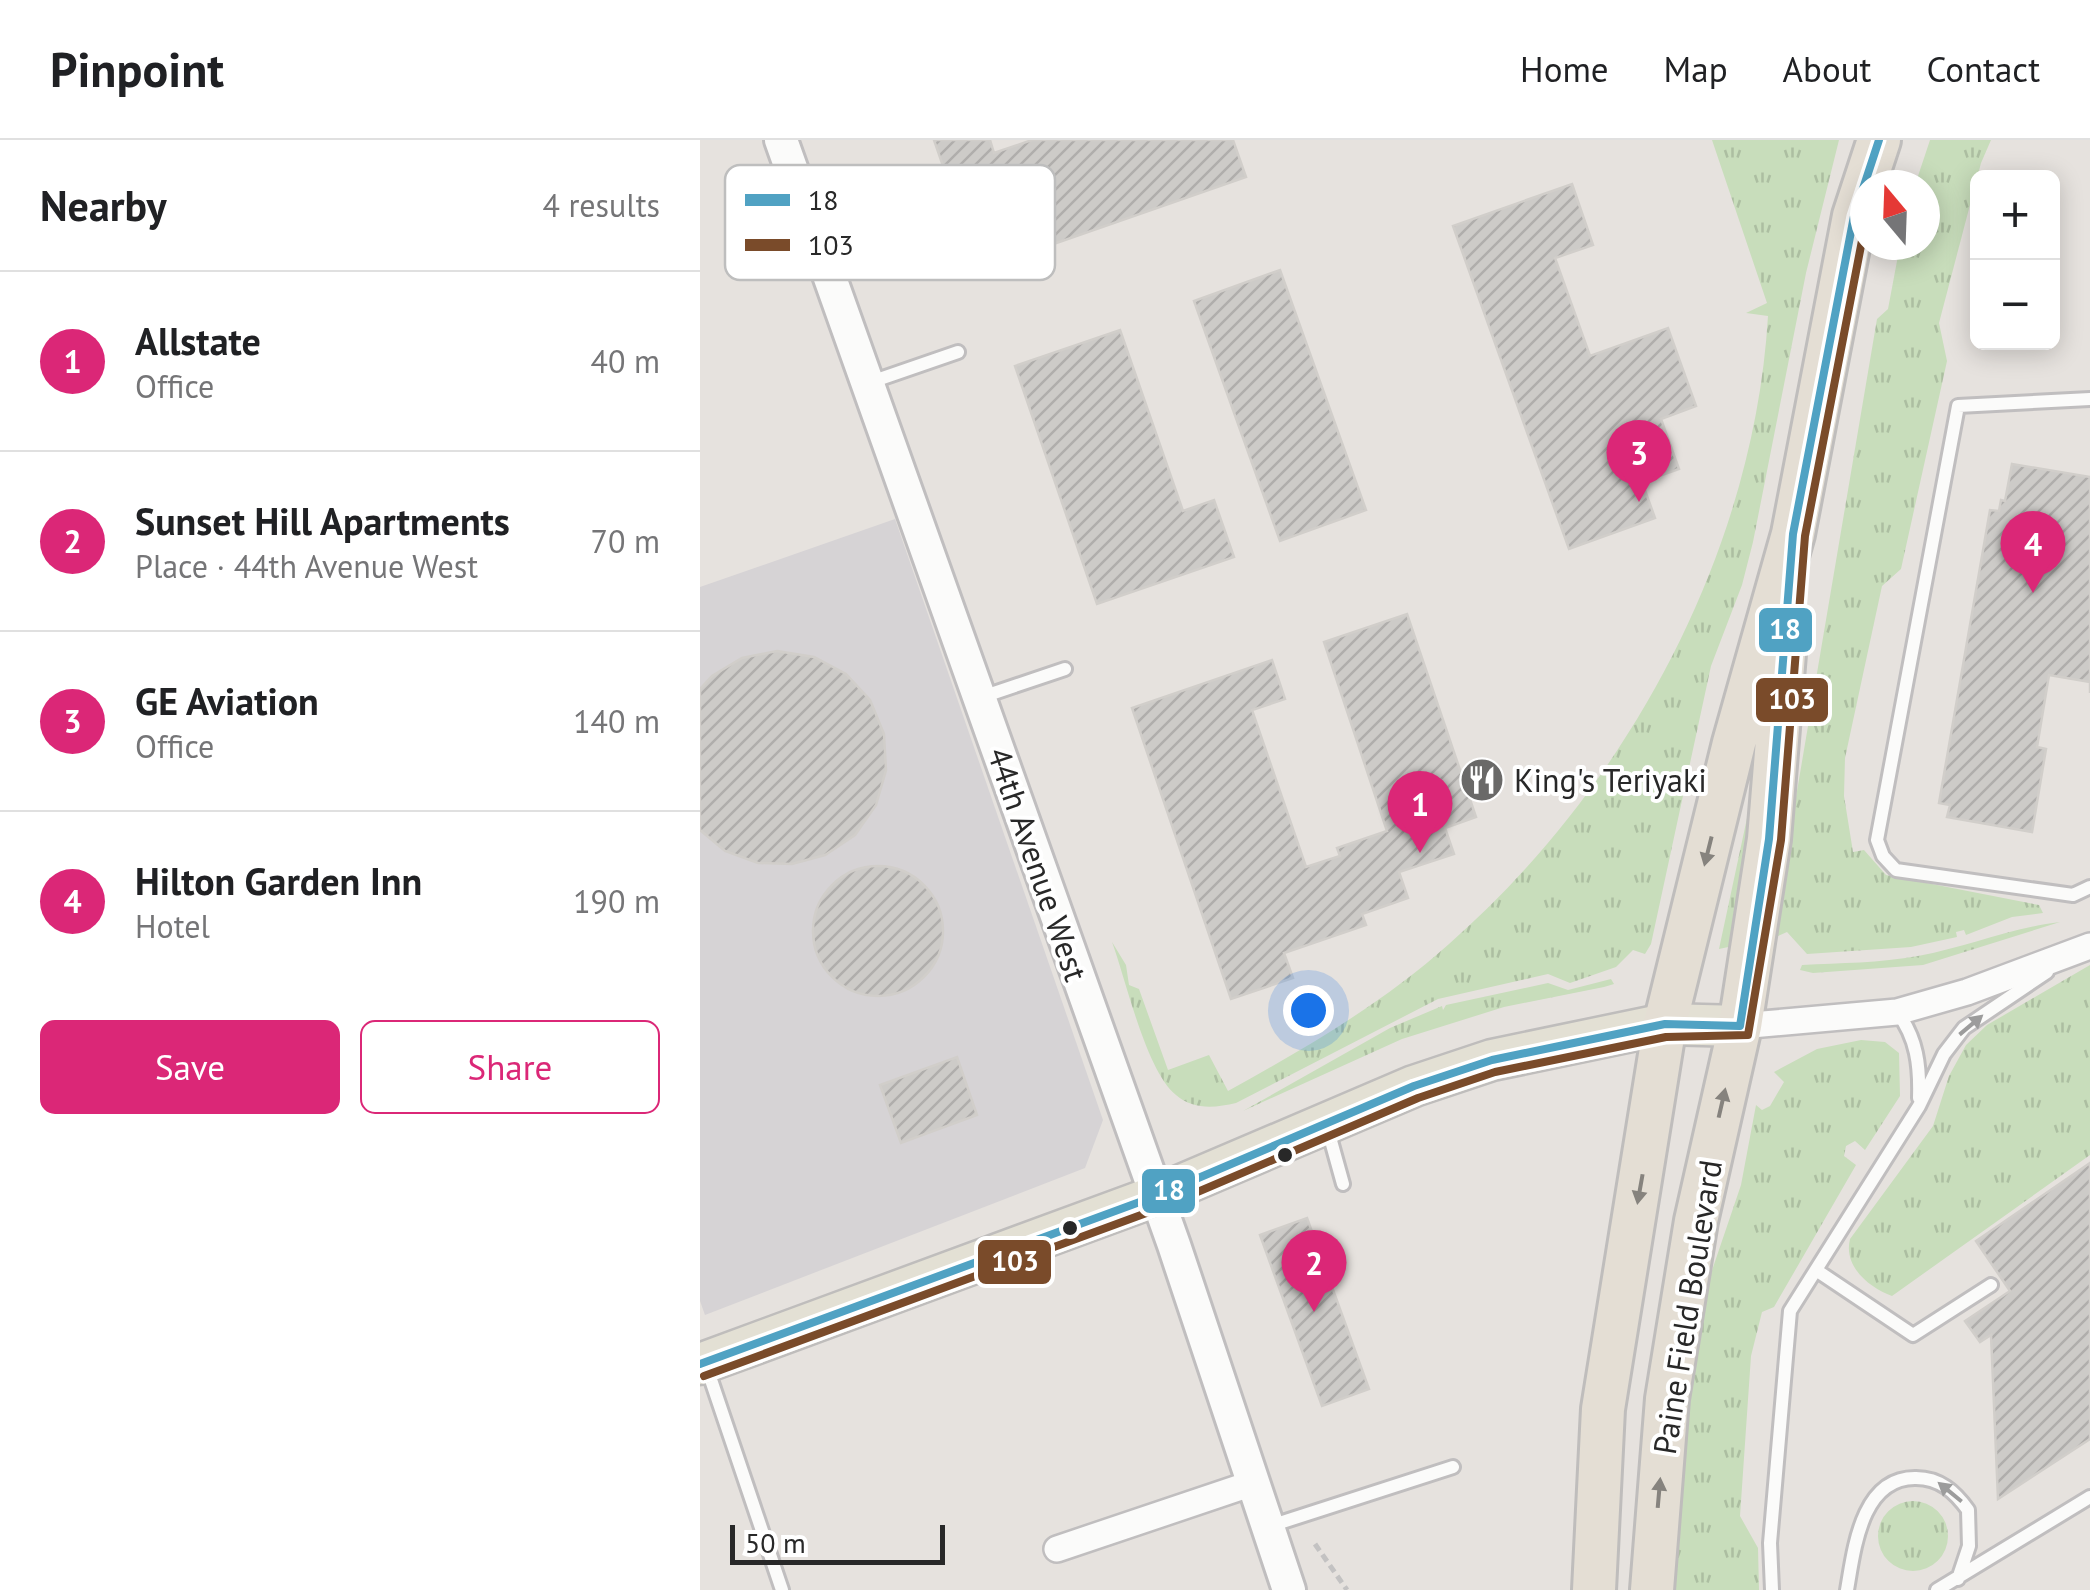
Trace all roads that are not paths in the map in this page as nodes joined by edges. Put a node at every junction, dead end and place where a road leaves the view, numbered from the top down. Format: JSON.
{"nodes":[{"id":1,"x":780,"y":140,"type":"edge"},
{"id":2,"x":1879,"y":140,"type":"edge"},
{"id":3,"x":789,"y":165,"type":"edge"},
{"id":4,"x":831,"y":280,"type":"edge"},
{"id":5,"x":958,"y":352,"type":"dead end"},
{"id":6,"x":868,"y":383,"type":"junction"},
{"id":7,"x":2090,"y":399,"type":"edge"},
{"id":8,"x":1794,"y":534,"type":"junction"},
{"id":9,"x":1065,"y":669,"type":"dead end"},
{"id":10,"x":980,"y":698,"type":"junction"},
{"id":11,"x":2090,"y":888,"type":"edge"},
{"id":12,"x":2089,"y":946,"type":"edge"},
{"id":13,"x":1897,"y":1012,"type":"junction"},
{"id":14,"x":1665,"y":1024,"type":"junction"},
{"id":15,"x":1740,"y":1026,"type":"junction"},
{"id":16,"x":1919,"y":1106,"type":"junction"},
{"id":17,"x":1326,"y":1122,"type":"junction"},
{"id":18,"x":1343,"y":1184,"type":"dead end"},
{"id":19,"x":1156,"y":1196,"type":"junction"},
{"id":20,"x":1816,"y":1270,"type":"junction"},
{"id":21,"x":1991,"y":1285,"type":"dead end"},
{"id":22,"x":702,"y":1363,"type":"edge"},
{"id":23,"x":1452,"y":1467,"type":"dead end"},
{"id":24,"x":1253,"y":1482,"type":"junction"},
{"id":25,"x":2090,"y":1497,"type":"edge"},
{"id":26,"x":1268,"y":1527,"type":"junction"},
{"id":27,"x":1057,"y":1550,"type":"dead end"},
{"id":28,"x":1958,"y":1579,"type":"junction"},
{"id":29,"x":782,"y":1590,"type":"edge"},
{"id":30,"x":1289,"y":1590,"type":"edge"},
{"id":31,"x":1594,"y":1590,"type":"edge"},
{"id":32,"x":1652,"y":1590,"type":"edge"},
{"id":33,"x":1772,"y":1590,"type":"edge"},
{"id":34,"x":1846,"y":1590,"type":"edge"},
{"id":35,"x":1937,"y":1590,"type":"edge"}],
"edges":[{"from":1,"to":3,"type":"street","name":"44th Avenue West"},
{"from":2,"to":8,"type":"highway"},
{"from":4,"to":6,"type":"street","name":"44th Avenue West"},
{"from":5,"to":6,"type":"lane"},
{"from":6,"to":10,"type":"street","name":"44th Avenue West"},
{"from":7,"to":11,"type":"lane"},
{"from":8,"to":14,"type":"highway","name":"Paine Field Boulevard","one_way":true},
{"from":8,"to":15,"type":"highway","name":"Paine Field Boulevard"},
{"from":9,"to":10,"type":"lane"},
{"from":10,"to":19,"type":"street","name":"44th Avenue West"},
{"from":12,"to":13,"type":"street"},
{"from":16,"to":12,"type":"lane","one_way":true},
{"from":13,"to":15,"type":"street"},
{"from":13,"to":16,"type":"lane"},
{"from":14,"to":15,"type":"main road"},
{"from":14,"to":17,"type":"main road"},
{"from":14,"to":31,"type":"highway","name":"Paine Field Boulevard","one_way":true},
{"from":32,"to":15,"type":"highway","name":"Paine Field Boulevard","one_way":true},
{"from":16,"to":20,"type":"lane"},
{"from":17,"to":18,"type":"lane"},
{"from":17,"to":19,"type":"main road"},
{"from":19,"to":22,"type":"main road"},
{"from":19,"to":24,"type":"street","name":"44th Avenue West"},
{"from":20,"to":21,"type":"lane"},
{"from":20,"to":33,"type":"lane"},
{"from":22,"to":29,"type":"lane"},
{"from":23,"to":26,"type":"lane"},
{"from":24,"to":26,"type":"street","name":"44th Avenue West"},
{"from":24,"to":27,"type":"street"},
{"from":25,"to":28,"type":"lane"},
{"from":26,"to":30,"type":"street","name":"44th Avenue West"},
{"from":28,"to":34,"type":"lane","one_way":true},
{"from":28,"to":35,"type":"lane"}]}
